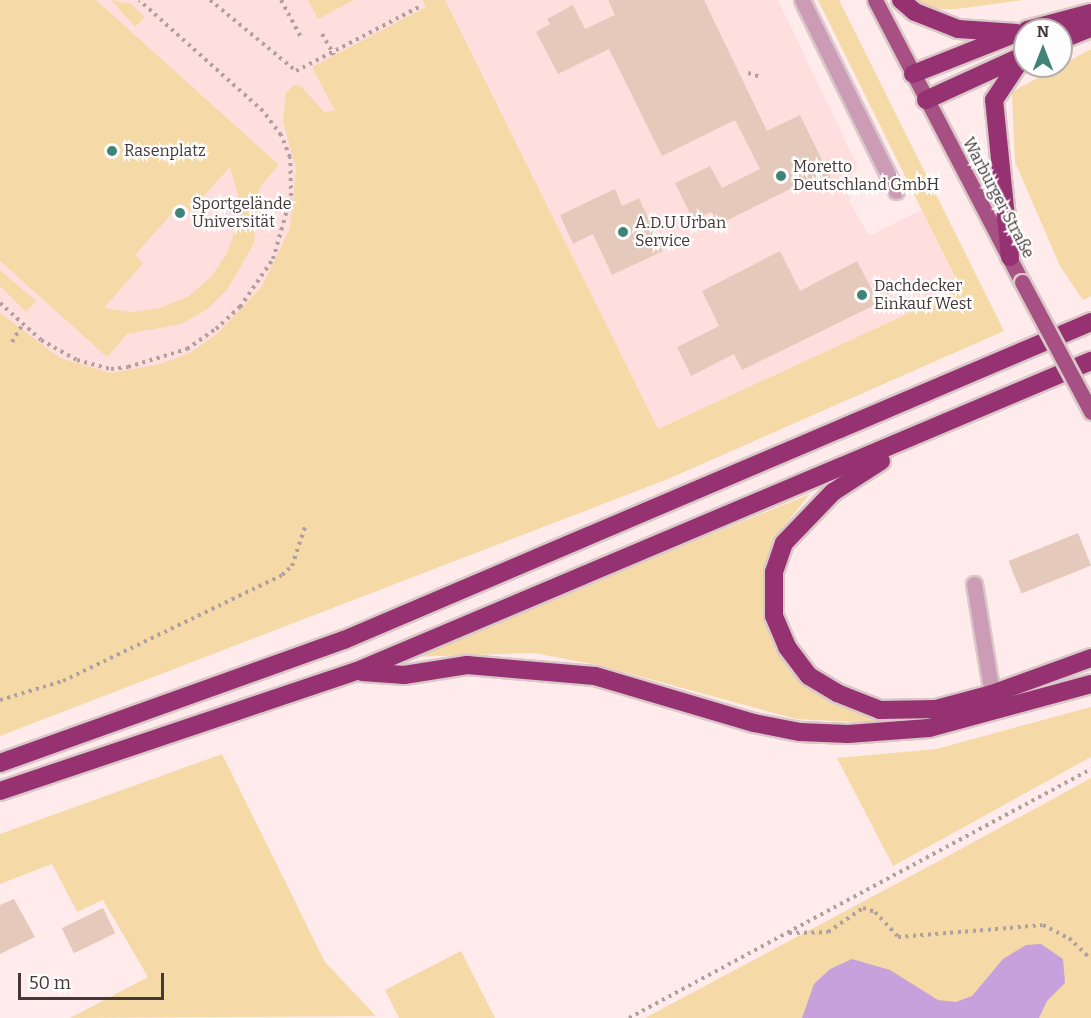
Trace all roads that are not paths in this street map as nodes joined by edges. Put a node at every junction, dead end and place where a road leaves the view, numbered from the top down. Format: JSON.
{"nodes":[{"id":1,"x":802,"y":0,"type":"edge"},
{"id":2,"x":875,"y":0,"type":"edge"},
{"id":3,"x":901,"y":0,"type":"edge"},
{"id":4,"x":1091,"y":13,"type":"edge"},
{"id":5,"x":1072,"y":18,"type":"edge"},
{"id":6,"x":1091,"y":28,"type":"edge"},
{"id":7,"x":1013,"y":31,"type":"edge"},
{"id":8,"x":1013,"y":35,"type":"edge"},
{"id":9,"x":1073,"y":35,"type":"edge"},
{"id":10,"x":1013,"y":60,"type":"edge"},
{"id":11,"x":1013,"y":72,"type":"edge"},
{"id":12,"x":913,"y":74,"type":"junction"},
{"id":13,"x":926,"y":99,"type":"junction"},
{"id":14,"x":896,"y":191,"type":"dead end"},
{"id":15,"x":1010,"y":257,"type":"junction"},
{"id":16,"x":1091,"y":322,"type":"edge"},
{"id":17,"x":1091,"y":361,"type":"edge"},
{"id":18,"x":1091,"y":412,"type":"edge"},
{"id":19,"x":920,"y":435,"type":"junction"},
{"id":20,"x":974,"y":585,"type":"dead end"},
{"id":21,"x":1091,"y":658,"type":"edge"},
{"id":22,"x":357,"y":671,"type":"junction"},
{"id":23,"x":1091,"y":684,"type":"edge"},
{"id":24,"x":992,"y":694,"type":"junction"},
{"id":25,"x":0,"y":763,"type":"edge"},
{"id":26,"x":0,"y":791,"type":"edge"}],
"edges":[{"from":1,"to":14,"type":"street"},
{"from":2,"to":12,"type":"main road","name":"Warburger Straße"},
{"from":3,"to":7,"type":"highway"},
{"from":4,"to":5,"type":"highway"},
{"from":6,"to":9,"type":"highway"},
{"from":8,"to":12,"type":"highway"},
{"from":10,"to":13,"type":"highway"},
{"from":11,"to":15,"type":"highway"},
{"from":12,"to":13,"type":"main road","name":"Warburger Straße"},
{"from":13,"to":15,"type":"main road","name":"Warburger Straße"},
{"from":15,"to":18,"type":"main road","name":"Warburger Straße","bridge":true},
{"from":16,"to":25,"type":"highway"},
{"from":17,"to":19,"type":"highway"},
{"from":19,"to":22,"type":"highway"},
{"from":19,"to":24,"type":"highway"},
{"from":20,"to":24,"type":"street"},
{"from":21,"to":24,"type":"highway"},
{"from":22,"to":23,"type":"highway"},
{"from":22,"to":26,"type":"highway"}]}
